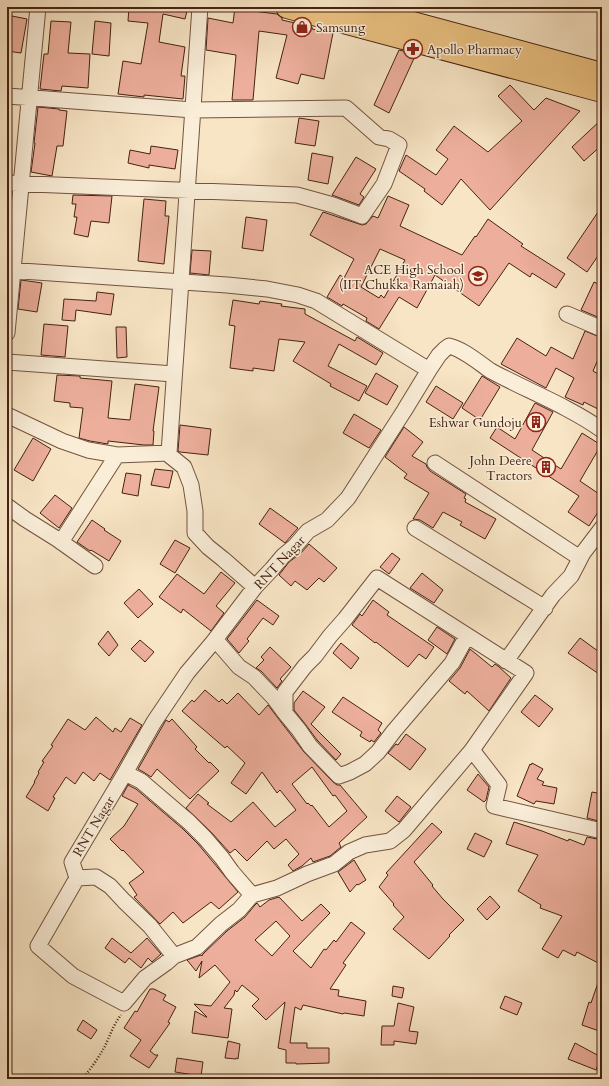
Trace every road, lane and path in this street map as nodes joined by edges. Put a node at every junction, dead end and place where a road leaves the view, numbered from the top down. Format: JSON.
{"nodes":[{"id":1,"x":38,"y":7,"type":"edge"},
{"id":2,"x":200,"y":7,"type":"edge"},
{"id":3,"x":287,"y":7,"type":"edge"},
{"id":4,"x":353,"y":7,"type":"edge"},
{"id":5,"x":407,"y":14,"type":"edge"},
{"id":6,"x":602,"y":74,"type":"edge"},
{"id":7,"x":602,"y":91,"type":"edge"},
{"id":8,"x":7,"y":96,"type":"edge"},
{"id":9,"x":30,"y":98,"type":"junction"},
{"id":10,"x":193,"y":110,"type":"junction"},
{"id":11,"x":14,"y":183,"type":"edge"},
{"id":12,"x":187,"y":191,"type":"junction"},
{"id":13,"x":10,"y":270,"type":"edge"},
{"id":14,"x":181,"y":282,"type":"junction"},
{"id":15,"x":567,"y":314,"type":"dead end"},
{"id":16,"x":602,"y":330,"type":"edge"},
{"id":17,"x":7,"y":333,"type":"edge"},
{"id":18,"x":7,"y":362,"type":"edge"},
{"id":19,"x":429,"y":370,"type":"junction"},
{"id":20,"x":174,"y":374,"type":"junction"},
{"id":21,"x":7,"y":415,"type":"edge"},
{"id":22,"x":602,"y":430,"type":"edge"},
{"id":23,"x":169,"y":453,"type":"junction"},
{"id":24,"x":117,"y":455,"type":"junction"},
{"id":25,"x":435,"y":463,"type":"dead end"},
{"id":26,"x":7,"y":506,"type":"edge"},
{"id":27,"x":416,"y":528,"type":"dead end"},
{"id":28,"x":602,"y":528,"type":"edge"},
{"id":29,"x":62,"y":542,"type":"junction"},
{"id":30,"x":580,"y":558,"type":"junction"},
{"id":31,"x":95,"y":566,"type":"dead end"},
{"id":32,"x":255,"y":587,"type":"junction"},
{"id":33,"x":545,"y":608,"type":"junction"},
{"id":34,"x":467,"y":636,"type":"junction"},
{"id":35,"x":214,"y":641,"type":"junction"},
{"id":36,"x":506,"y":660,"type":"junction"},
{"id":37,"x":285,"y":713,"type":"junction"},
{"id":38,"x":472,"y":750,"type":"junction"},
{"id":39,"x":125,"y":773,"type":"junction"},
{"id":40,"x":602,"y":831,"type":"edge"},
{"id":41,"x":77,"y":878,"type":"junction"},
{"id":42,"x":252,"y":895,"type":"junction"},
{"id":43,"x":174,"y":956,"type":"junction"},
{"id":44,"x":123,"y":1013,"type":"dead end"},
{"id":45,"x":82,"y":1079,"type":"edge"}],
"edges":[{"from":1,"to":9,"type":"street"},
{"from":2,"to":10,"type":"street"},
{"from":3,"to":7,"type":"highway"},
{"from":4,"to":5,"type":"highway"},
{"from":5,"to":6,"type":"highway"},
{"from":8,"to":9,"type":"street"},
{"from":9,"to":10,"type":"street"},
{"from":9,"to":11,"type":"street"},
{"from":10,"to":12,"type":"street"},
{"from":10,"to":12,"type":"street"},
{"from":11,"to":12,"type":"street"},
{"from":11,"to":13,"type":"street"},
{"from":12,"to":14,"type":"street"},
{"from":13,"to":14,"type":"street"},
{"from":13,"to":17,"type":"street"},
{"from":14,"to":19,"type":"street"},
{"from":14,"to":20,"type":"street"},
{"from":15,"to":16,"type":"street"},
{"from":18,"to":20,"type":"street"},
{"from":19,"to":22,"type":"street","name":"RNT Nagar"},
{"from":19,"to":32,"type":"street","name":"RNT Nagar"},
{"from":20,"to":23,"type":"street"},
{"from":21,"to":24,"type":"street"},
{"from":23,"to":24,"type":"street"},
{"from":23,"to":32,"type":"street"},
{"from":24,"to":29,"type":"street"},
{"from":25,"to":30,"type":"street"},
{"from":26,"to":29,"type":"street"},
{"from":27,"to":33,"type":"street"},
{"from":28,"to":30,"type":"street"},
{"from":29,"to":31,"type":"street"},
{"from":30,"to":33,"type":"street"},
{"from":32,"to":35,"type":"street","name":"RNT Nagar"},
{"from":33,"to":36,"type":"street"},
{"from":34,"to":36,"type":"street"},
{"from":34,"to":37,"type":"street"},
{"from":34,"to":37,"type":"street"},
{"from":35,"to":37,"type":"street"},
{"from":35,"to":39,"type":"street","name":"RNT Nagar"},
{"from":36,"to":38,"type":"street"},
{"from":38,"to":40,"type":"street"},
{"from":38,"to":42,"type":"street"},
{"from":39,"to":41,"type":"street","name":"RNT Nagar"},
{"from":39,"to":42,"type":"street"},
{"from":41,"to":43,"type":"street"},
{"from":41,"to":43,"type":"street"},
{"from":42,"to":43,"type":"street"},
{"from":44,"to":45,"type":"path"}]}
